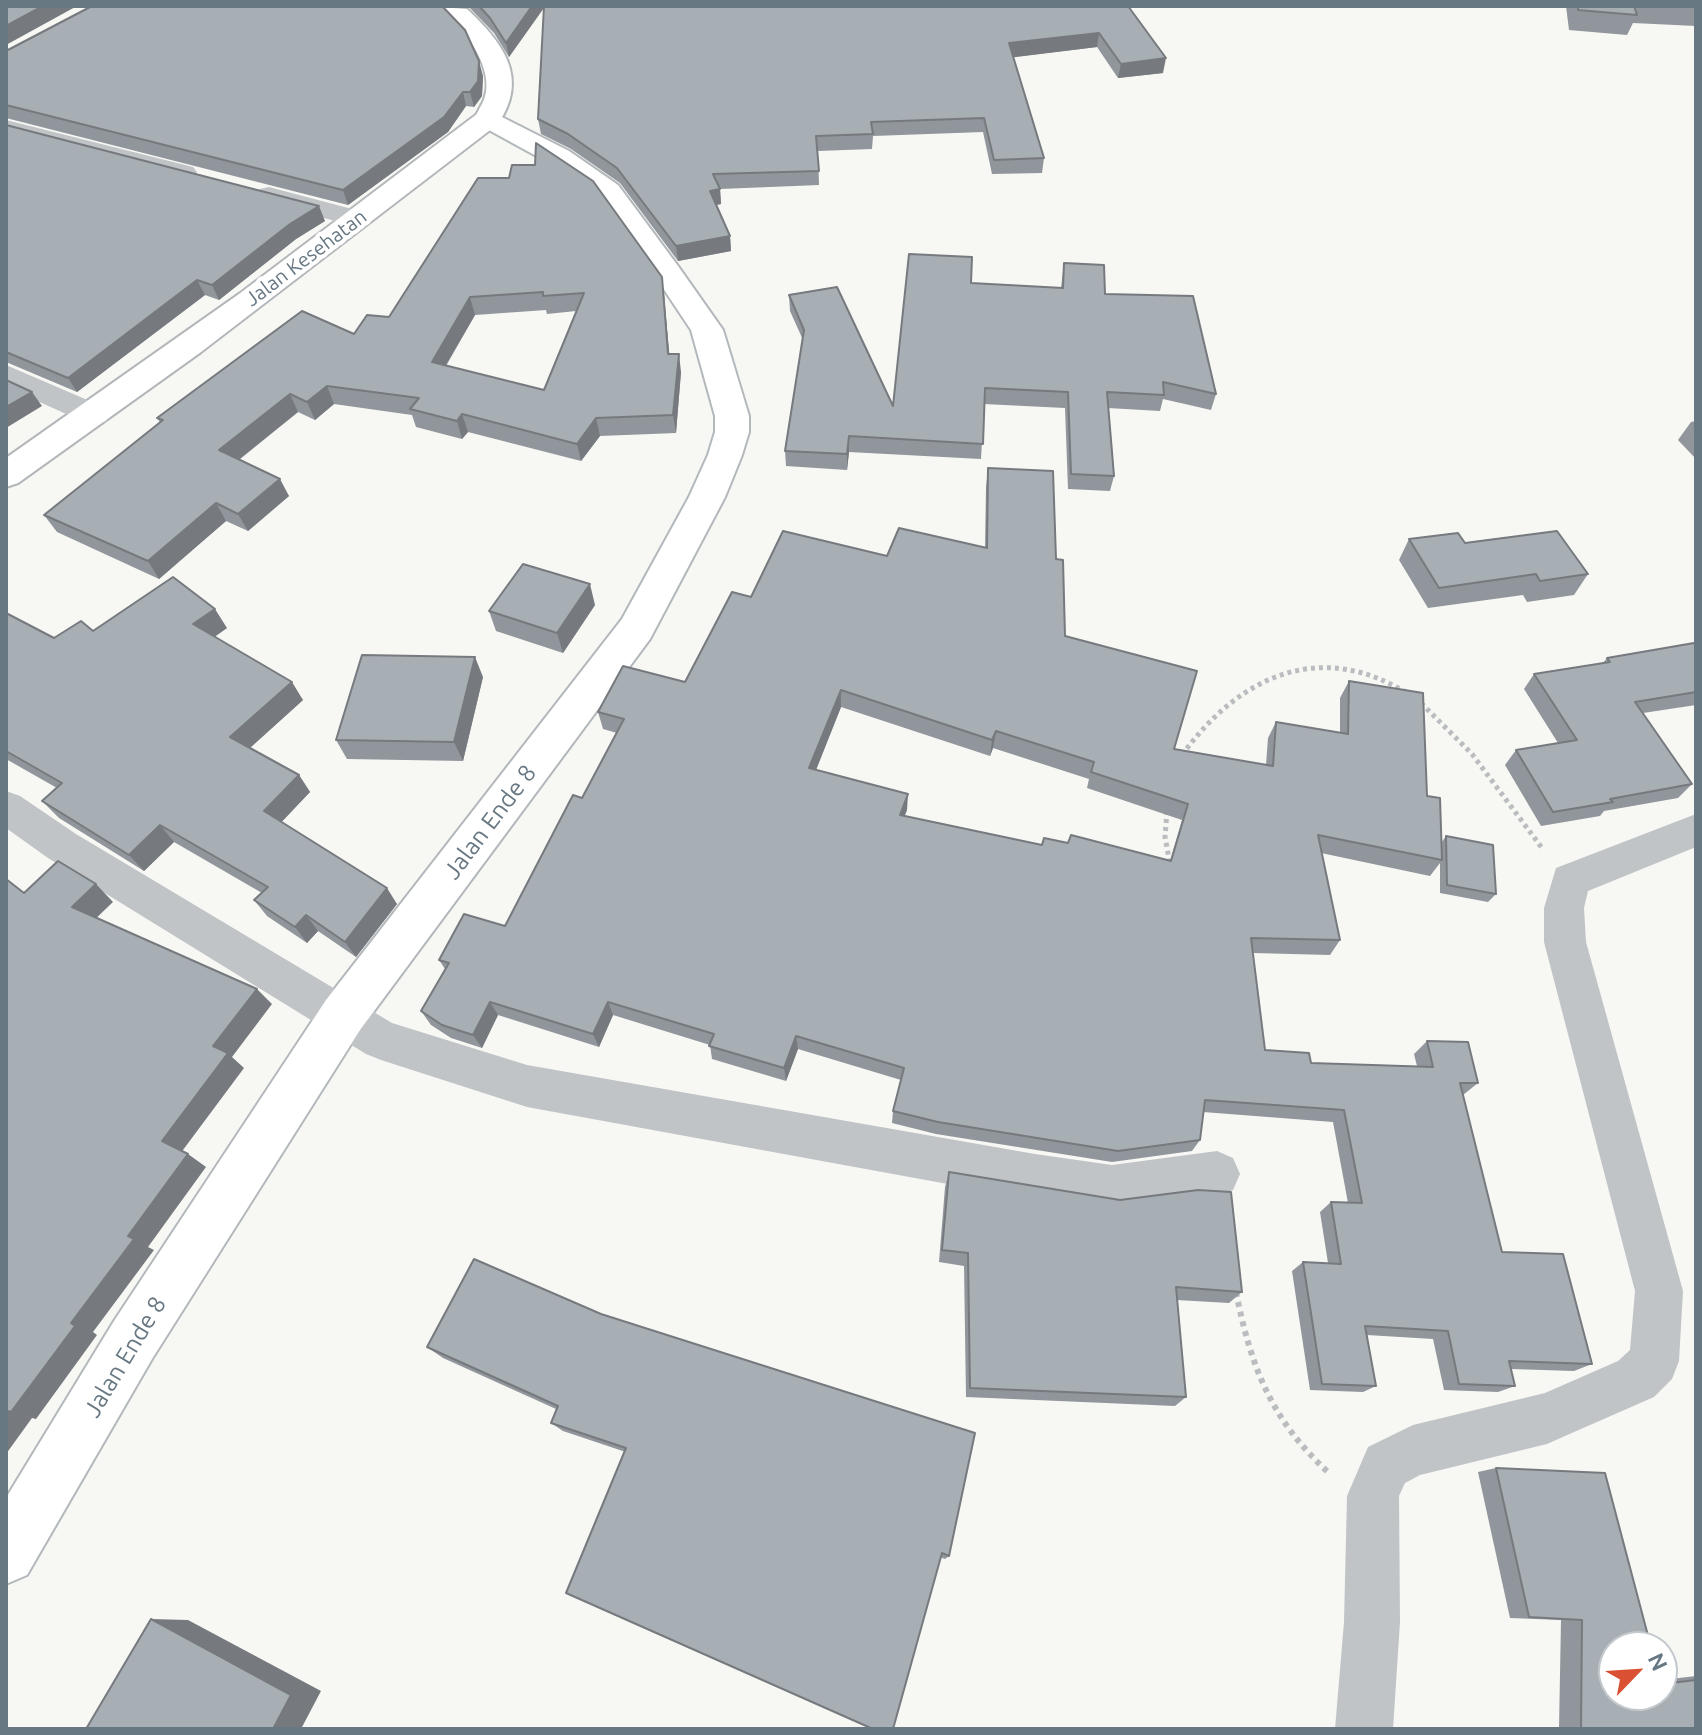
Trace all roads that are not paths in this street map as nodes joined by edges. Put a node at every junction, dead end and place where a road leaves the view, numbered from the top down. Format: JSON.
{"nodes":[{"id":1,"x":440,"y":6,"type":"edge"},
{"id":2,"x":488,"y":118,"type":"junction"},
{"id":3,"x":6,"y":127,"type":"edge"},
{"id":4,"x":210,"y":179,"type":"edge"},
{"id":5,"x":239,"y":187,"type":"edge"},
{"id":6,"x":358,"y":219,"type":"junction"},
{"id":7,"x":6,"y":375,"type":"edge"},
{"id":8,"x":95,"y":415,"type":"junction"},
{"id":9,"x":6,"y":475,"type":"edge"},
{"id":10,"x":6,"y":807,"type":"edge"},
{"id":11,"x":1696,"y":830,"type":"edge"},
{"id":12,"x":343,"y":1015,"type":"junction"},
{"id":13,"x":1217,"y":1174,"type":"dead end"},
{"id":14,"x":6,"y":1554,"type":"edge"},
{"id":15,"x":1364,"y":1729,"type":"edge"}],
"edges":[{"from":1,"to":2,"type":"main road"},
{"from":2,"to":6,"type":"main road","name":"Jalan Kesehatan"},
{"from":2,"to":12,"type":"main road","name":"Jalan Ende 8"},
{"from":3,"to":4,"type":"street"},
{"from":5,"to":6,"type":"street"},
{"from":6,"to":8,"type":"main road","name":"Jalan Kesehatan"},
{"from":7,"to":8,"type":"street"},
{"from":8,"to":9,"type":"main road","name":"Jalan Kesehatan"},
{"from":10,"to":12,"type":"street"},
{"from":11,"to":15,"type":"street"},
{"from":12,"to":13,"type":"street"},
{"from":12,"to":14,"type":"main road","name":"Jalan Ende 8"}]}
